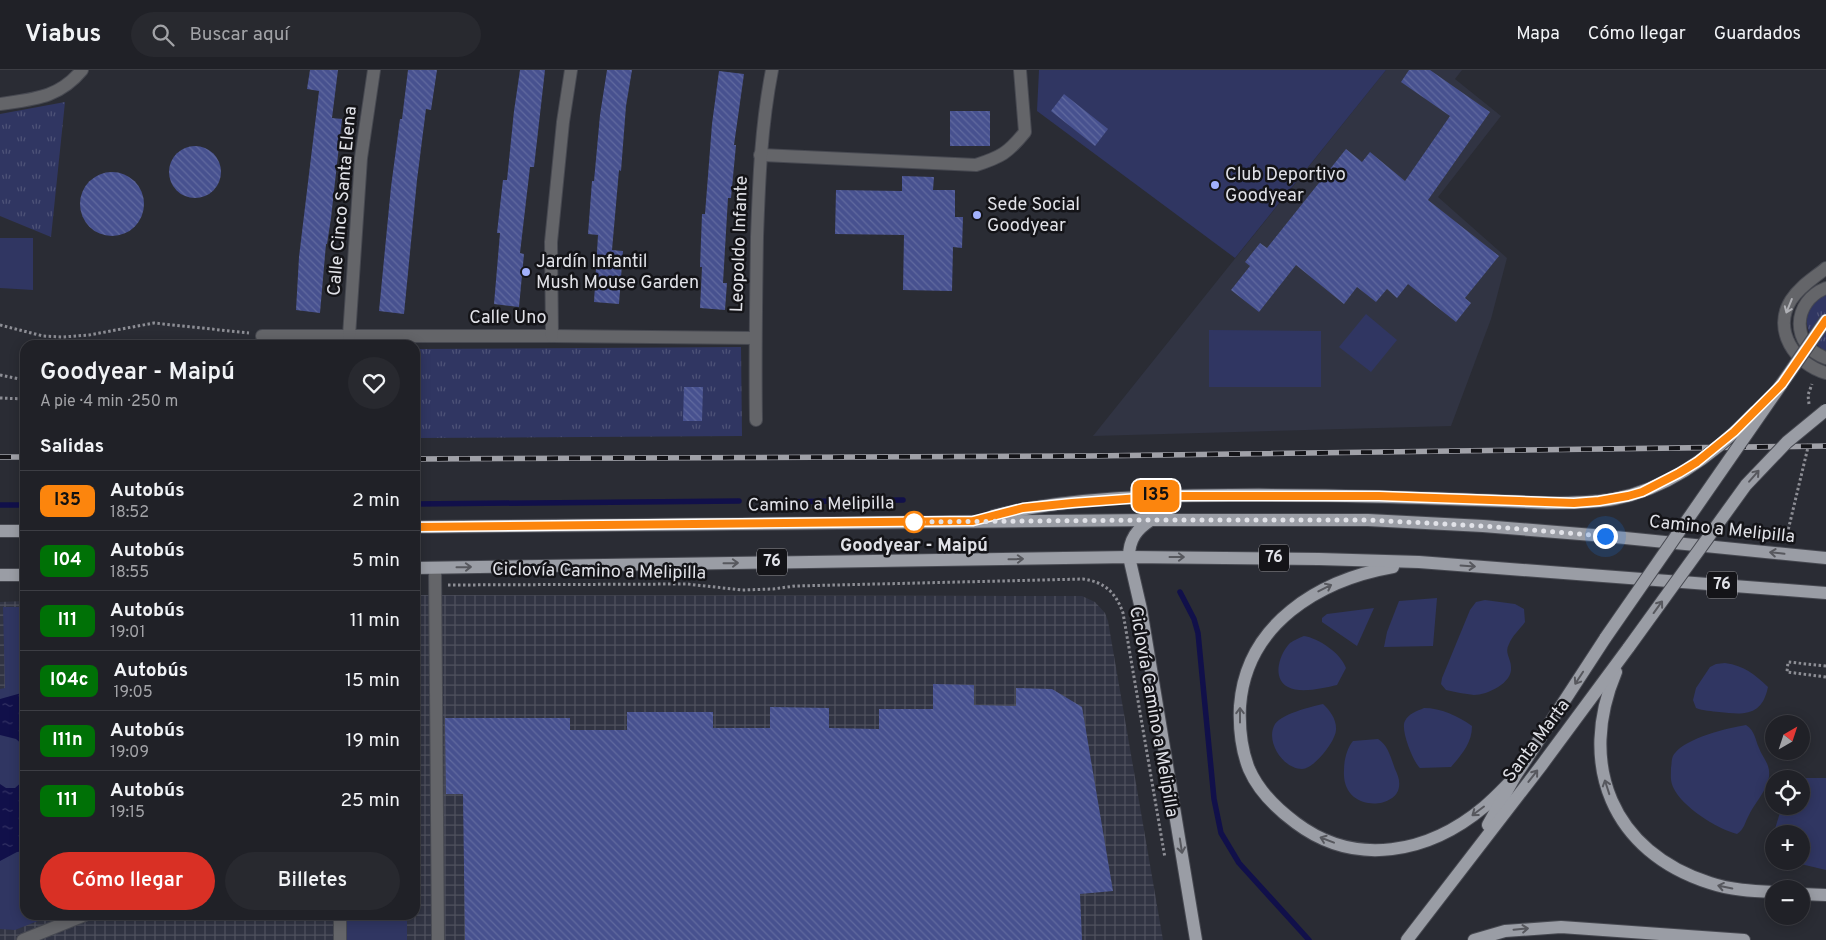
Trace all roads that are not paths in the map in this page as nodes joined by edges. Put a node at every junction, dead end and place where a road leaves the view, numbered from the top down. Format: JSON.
{"nodes":[{"id":1,"x":374,"y":70,"type":"edge"},
{"id":2,"x":571,"y":70,"type":"edge"},
{"id":3,"x":772,"y":70,"type":"edge"},
{"id":4,"x":1020,"y":70,"type":"edge"},
{"id":5,"x":80,"y":71,"type":"edge"},
{"id":6,"x":0,"y":104,"type":"edge"},
{"id":7,"x":760,"y":155,"type":"junction"},
{"id":8,"x":1826,"y":268,"type":"edge"},
{"id":9,"x":1826,"y":288,"type":"edge"},
{"id":10,"x":1826,"y":320,"type":"edge"},
{"id":11,"x":262,"y":336,"type":"road end"},
{"id":12,"x":349,"y":336,"type":"junction"},
{"id":13,"x":552,"y":336,"type":"junction"},
{"id":14,"x":754,"y":338,"type":"junction"},
{"id":15,"x":1826,"y":358,"type":"edge"},
{"id":16,"x":1821,"y":372,"type":"edge"},
{"id":17,"x":1782,"y":384,"type":"junction"},
{"id":18,"x":1826,"y":410,"type":"edge"},
{"id":19,"x":756,"y":420,"type":"dead end"},
{"id":20,"x":1151,"y":520,"type":"junction"},
{"id":21,"x":973,"y":521,"type":"junction"},
{"id":22,"x":420,"y":527,"type":"edge"},
{"id":23,"x":0,"y":531,"type":"edge"},
{"id":24,"x":20,"y":531,"type":"edge"},
{"id":25,"x":1128,"y":557,"type":"junction"},
{"id":26,"x":1826,"y":558,"type":"edge"},
{"id":27,"x":1419,"y":562,"type":"junction"},
{"id":28,"x":420,"y":568,"type":"edge"},
{"id":29,"x":435,"y":568,"type":"junction"},
{"id":30,"x":0,"y":575,"type":"edge"},
{"id":31,"x":20,"y":575,"type":"edge"},
{"id":32,"x":1826,"y":594,"type":"edge"},
{"id":33,"x":1629,"y":647,"type":"junction"},
{"id":34,"x":1514,"y":778,"type":"junction"},
{"id":35,"x":1471,"y":856,"type":"junction"},
{"id":36,"x":1765,"y":891,"type":"edge"},
{"id":37,"x":1810,"y":894,"type":"edge"},
{"id":38,"x":1826,"y":895,"type":"edge"},
{"id":39,"x":73,"y":920,"type":"edge"},
{"id":40,"x":340,"y":920,"type":"edge"},
{"id":41,"x":23,"y":940,"type":"edge"},
{"id":42,"x":340,"y":940,"type":"edge"},
{"id":43,"x":438,"y":940,"type":"edge"},
{"id":44,"x":1196,"y":940,"type":"edge"},
{"id":45,"x":1407,"y":940,"type":"edge"},
{"id":46,"x":1474,"y":940,"type":"edge"},
{"id":47,"x":1744,"y":940,"type":"edge"}],
"edges":[{"from":1,"to":12,"type":"street","name":"Calle Cinco Santa Elena"},
{"from":2,"to":13,"type":"street"},
{"from":3,"to":7,"type":"street","name":"Leopoldo Infante"},
{"from":4,"to":7,"type":"street"},
{"from":5,"to":6,"type":"street"},
{"from":7,"to":14,"type":"street","name":"Leopoldo Infante"},
{"from":8,"to":16,"type":"street","one_way":true},
{"from":9,"to":15,"type":"street"},
{"from":10,"to":17,"type":"main road","bridge":true},
{"from":11,"to":12,"type":"street","name":"Calle Uno"},
{"from":12,"to":13,"type":"street","name":"Calle Uno"},
{"from":13,"to":14,"type":"street","name":"Calle Uno"},
{"from":14,"to":19,"type":"street","name":"Leopoldo Infante"},
{"from":17,"to":21,"type":"main road","bridge":true},
{"from":17,"to":34,"type":"main road","name":"Santa Marta","one_way":true,"bridge":true},
{"from":33,"to":18,"type":"main road","one_way":true,"bridge":true},
{"from":20,"to":21,"type":"main road","name":"Camino a Melipilla","number":"76"},
{"from":20,"to":25,"type":"main road"},
{"from":26,"to":20,"type":"main road","name":"Camino a Melipilla","number":"76","one_way":true},
{"from":21,"to":22,"type":"main road","name":"Camino a Melipilla","number":"76"},
{"from":23,"to":24,"type":"main road"},
{"from":25,"to":27,"type":"main road","number":"76","one_way":true},
{"from":29,"to":25,"type":"main road","number":"76","one_way":true},
{"from":25,"to":44,"type":"main road","one_way":true},
{"from":27,"to":32,"type":"main road","number":"76","one_way":true},
{"from":34,"to":27,"type":"main road","one_way":true},
{"from":28,"to":29,"type":"main road","number":"76"},
{"from":29,"to":43,"type":"street"},
{"from":30,"to":31,"type":"main road"},
{"from":35,"to":33,"type":"main road","name":"Santa Marta","one_way":true},
{"from":36,"to":33,"type":"main road","one_way":true},
{"from":34,"to":35,"type":"main road","name":"Santa Marta"},
{"from":35,"to":45,"type":"main road","name":"Santa Marta"},
{"from":37,"to":38,"type":"main road"},
{"from":39,"to":41,"type":"street"},
{"from":40,"to":42,"type":"street"},
{"from":46,"to":47,"type":"main road","one_way":true}]}
